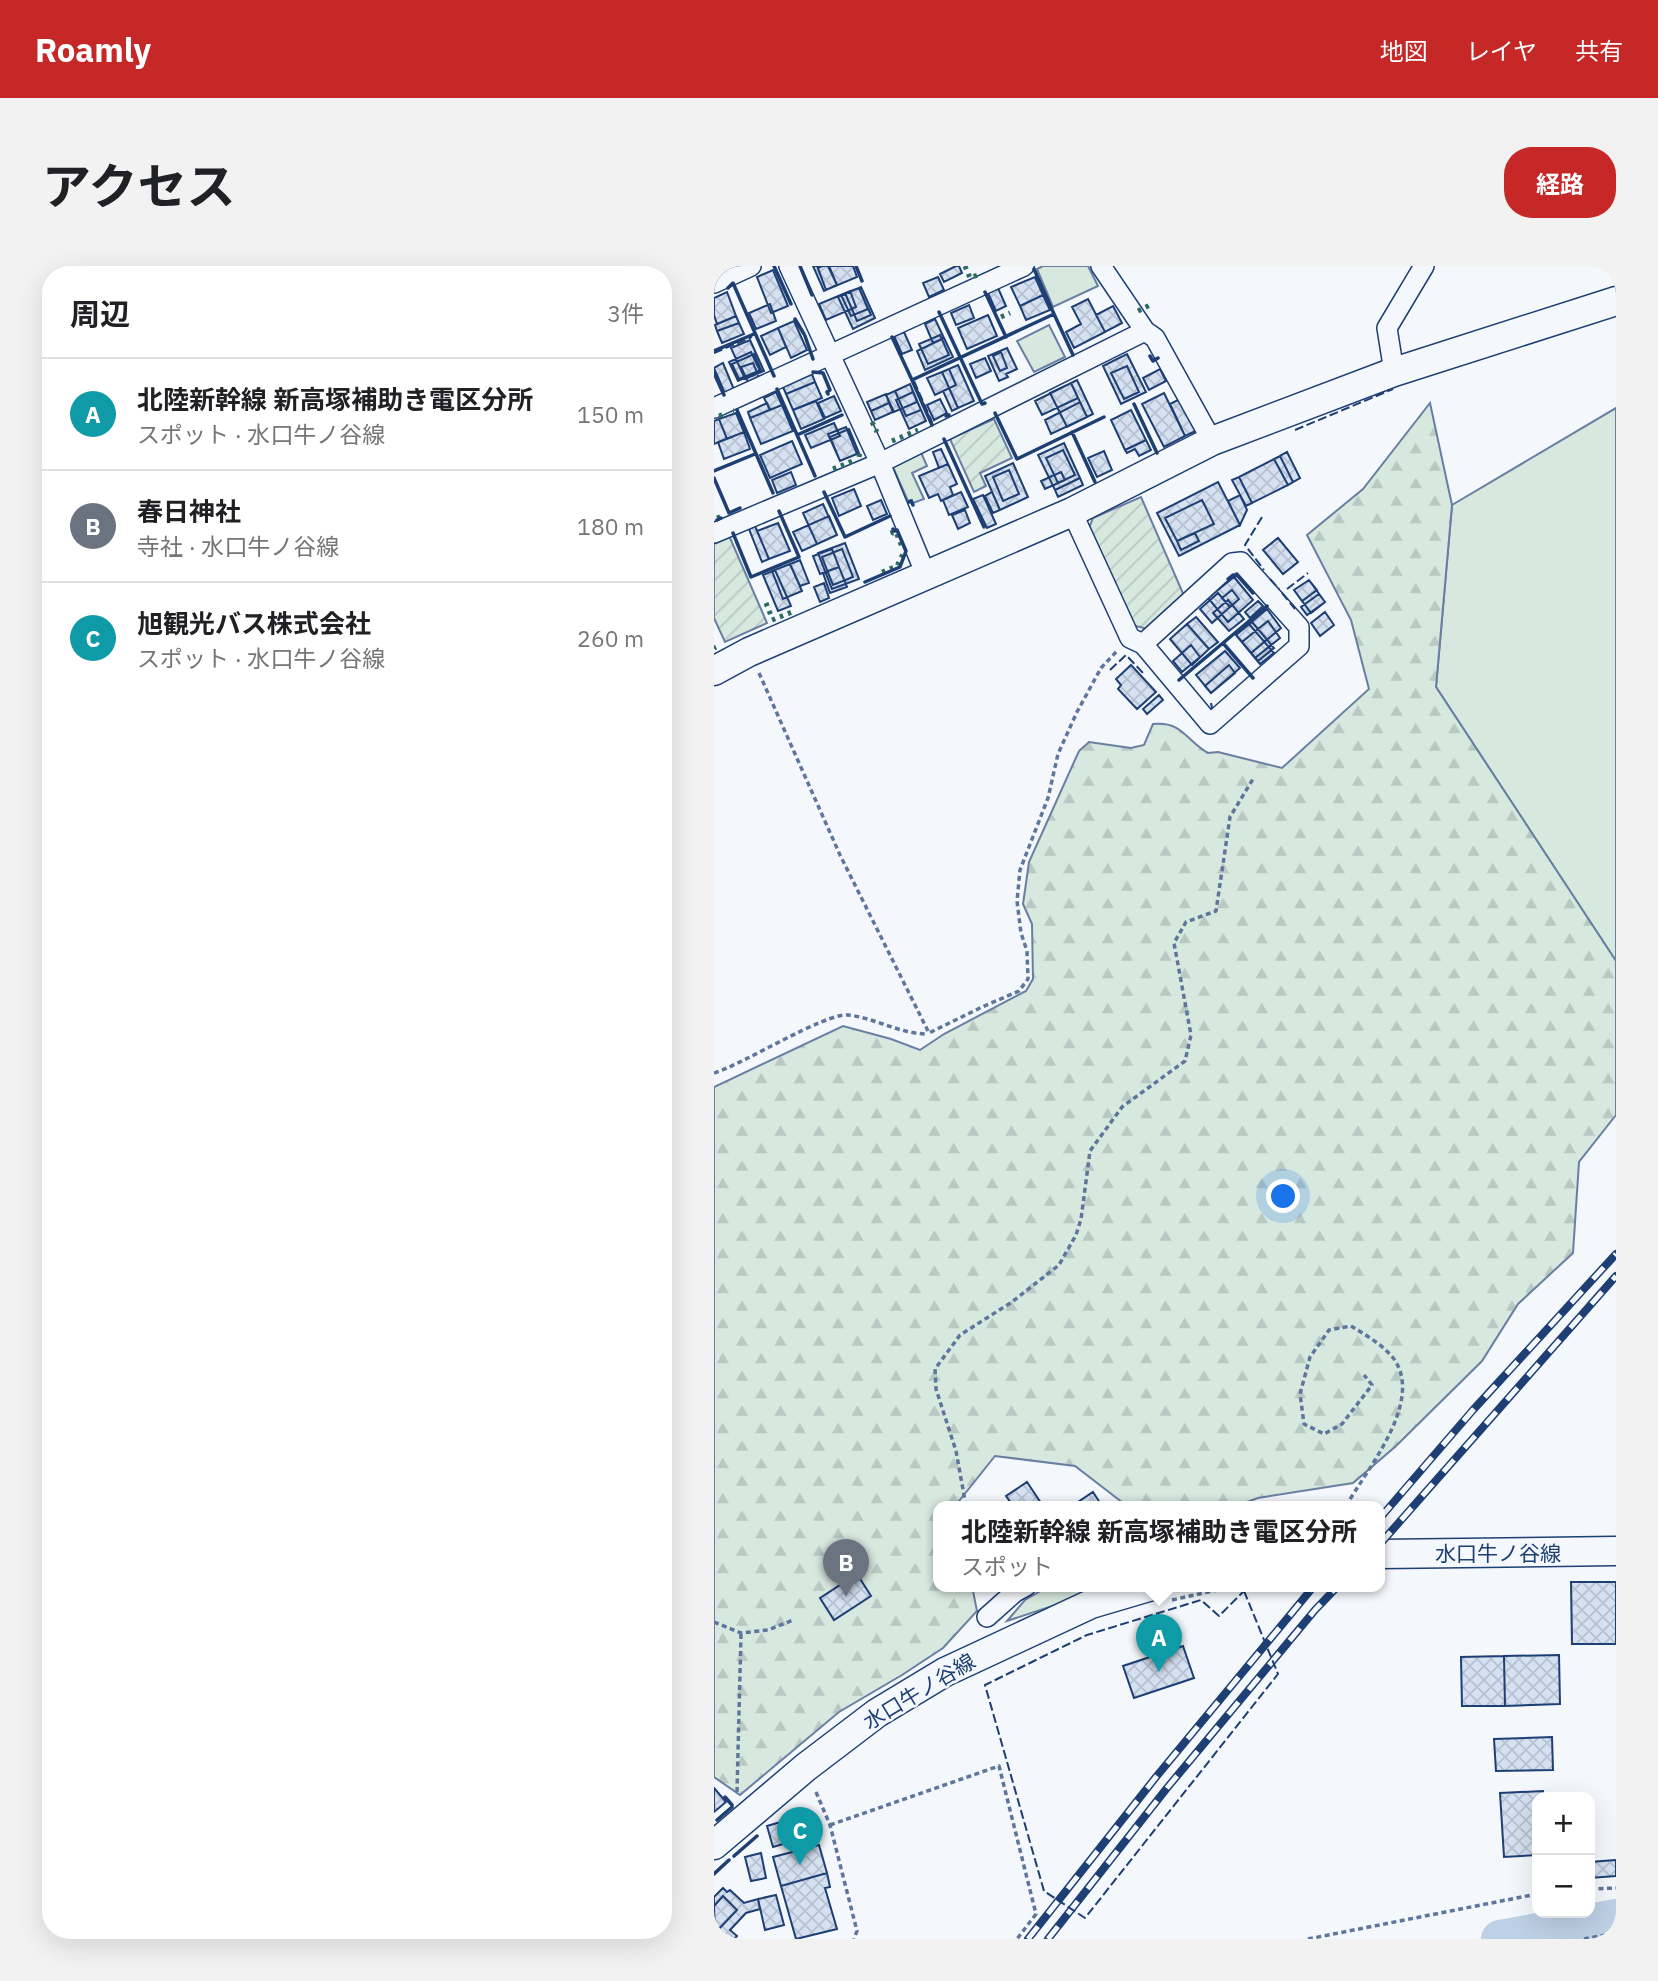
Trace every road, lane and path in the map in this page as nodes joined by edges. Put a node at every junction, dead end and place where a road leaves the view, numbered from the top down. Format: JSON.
{"nodes":[{"id":1,"x":751,"y":266,"type":"edge"},
{"id":2,"x":789,"y":266,"type":"edge"},
{"id":3,"x":1024,"y":266,"type":"edge"},
{"id":4,"x":1101,"y":266,"type":"edge"},
{"id":5,"x":1424,"y":266,"type":"edge"},
{"id":6,"x":714,"y":283,"type":"edge"},
{"id":7,"x":1616,"y":301,"type":"edge"},
{"id":8,"x":1145,"y":331,"type":"junction"},
{"id":9,"x":830,"y":356,"type":"junction"},
{"id":10,"x":1394,"y":372,"type":"junction"},
{"id":11,"x":714,"y":408,"type":"edge"},
{"id":12,"x":1212,"y":441,"type":"junction"},
{"id":13,"x":880,"y":463,"type":"junction"},
{"id":14,"x":1072,"y":512,"type":"junction"},
{"id":15,"x":714,"y":533,"type":"edge"},
{"id":16,"x":926,"y":575,"type":"junction"},
{"id":17,"x":1136,"y":641,"type":"junction"},
{"id":18,"x":749,"y":652,"type":"junction"},
{"id":19,"x":714,"y":671,"type":"edge"},
{"id":20,"x":1253,"y":779,"type":"dead end"},
{"id":21,"x":929,"y":1034,"type":"junction"},
{"id":22,"x":714,"y":1073,"type":"edge"},
{"id":23,"x":1364,"y":1375,"type":"dead end"},
{"id":24,"x":965,"y":1501,"type":"edge"},
{"id":25,"x":1349,"y":1501,"type":"edge"},
{"id":26,"x":1616,"y":1551,"type":"edge"},
{"id":27,"x":1385,"y":1554,"type":"edge"},
{"id":28,"x":1015,"y":1592,"type":"edge"},
{"id":29,"x":1132,"y":1592,"type":"edge"},
{"id":30,"x":987,"y":1616,"type":"dead end"},
{"id":31,"x":793,"y":1620,"type":"dead end"},
{"id":32,"x":714,"y":1622,"type":"edge"},
{"id":33,"x":741,"y":1633,"type":"junction"},
{"id":34,"x":806,"y":1767,"type":"junction"},
{"id":35,"x":830,"y":1825,"type":"junction"},
{"id":36,"x":737,"y":1826,"type":"junction"},
{"id":37,"x":714,"y":1845,"type":"edge"},
{"id":38,"x":1616,"y":1888,"type":"edge"},
{"id":39,"x":1595,"y":1889,"type":"edge"},
{"id":40,"x":1532,"y":1895,"type":"edge"},
{"id":41,"x":1616,"y":1933,"type":"edge"},
{"id":42,"x":854,"y":1939,"type":"edge"},
{"id":43,"x":1017,"y":1939,"type":"edge"},
{"id":44,"x":1308,"y":1939,"type":"edge"},
{"id":45,"x":1584,"y":1939,"type":"edge"}],
"edges":[{"from":1,"to":6,"type":"street"},
{"from":2,"to":9,"type":"street"},
{"from":3,"to":9,"type":"street"},
{"from":4,"to":8,"type":"street"},
{"from":5,"to":10,"type":"street"},
{"from":7,"to":10,"type":"street"},
{"from":8,"to":12,"type":"street"},
{"from":8,"to":13,"type":"street"},
{"from":9,"to":11,"type":"street"},
{"from":9,"to":13,"type":"street"},
{"from":10,"to":12,"type":"street"},
{"from":12,"to":14,"type":"street"},
{"from":13,"to":15,"type":"street"},
{"from":13,"to":16,"type":"street"},
{"from":14,"to":16,"type":"street"},
{"from":14,"to":17,"type":"street"},
{"from":16,"to":18,"type":"street"},
{"from":17,"to":17,"type":"street"},
{"from":17,"to":21,"type":"path"},
{"from":18,"to":19,"type":"street"},
{"from":18,"to":21,"type":"path"},
{"from":20,"to":24,"type":"path"},
{"from":21,"to":22,"type":"path"},
{"from":23,"to":25,"type":"path"},
{"from":26,"to":27,"type":"street","name":"水口牛ノ谷線"},
{"from":28,"to":30,"type":"street"},
{"from":29,"to":34,"type":"street","name":"水口牛ノ谷線"},
{"from":31,"to":33,"type":"path"},
{"from":32,"to":33,"type":"path"},
{"from":33,"to":36,"type":"path"},
{"from":34,"to":35,"type":"path"},
{"from":34,"to":36,"type":"street","name":"水口牛ノ谷線"},
{"from":35,"to":42,"type":"path"},
{"from":35,"to":43,"type":"path"},
{"from":36,"to":37,"type":"street","name":"水口牛ノ谷線"},
{"from":38,"to":39,"type":"path"},
{"from":40,"to":44,"type":"path"},
{"from":41,"to":45,"type":"path"}]}
